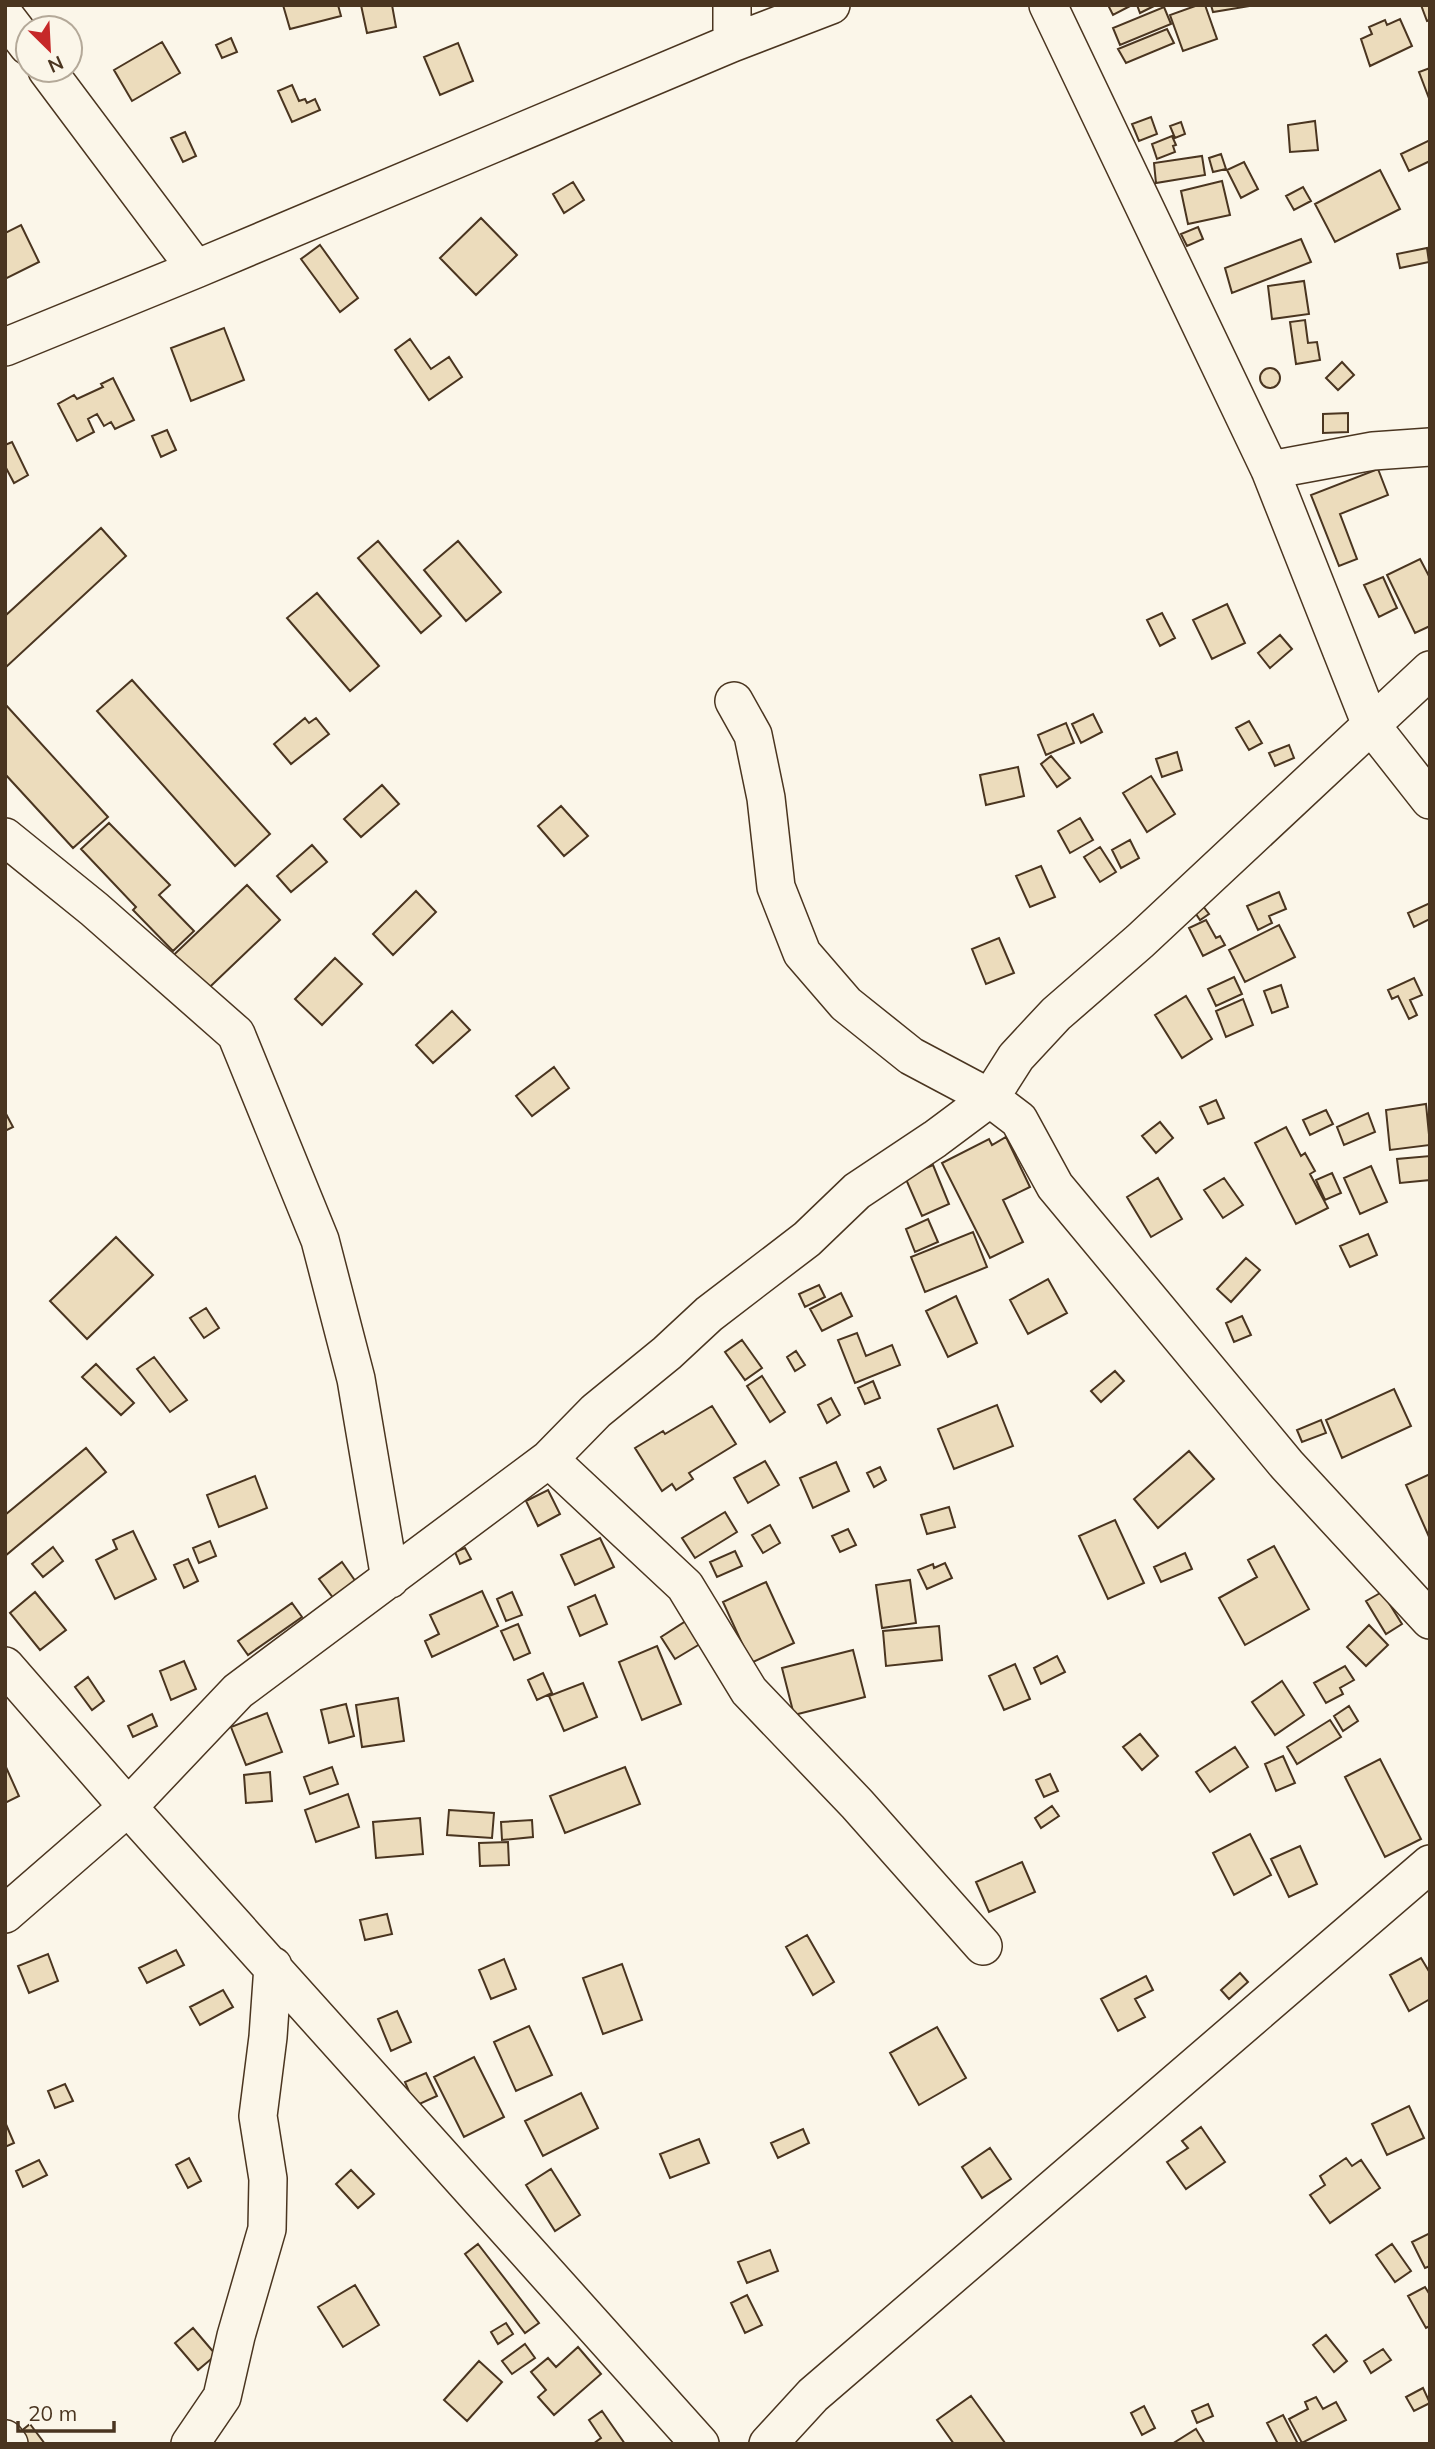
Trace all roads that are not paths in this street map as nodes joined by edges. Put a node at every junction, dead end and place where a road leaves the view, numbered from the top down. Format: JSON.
{"nodes":[{"id":1,"x":831,"y":5,"type":"edge"},
{"id":2,"x":1048,"y":5,"type":"edge"},
{"id":3,"x":730,"y":6,"type":"edge"},
{"id":4,"x":732,"y":43,"type":"junction"},
{"id":5,"x":57,"y":84,"type":"edge"},
{"id":6,"x":196,"y":269,"type":"junction"},
{"id":7,"x":5,"y":347,"type":"edge"},
{"id":8,"x":1430,"y":447,"type":"edge"},
{"id":9,"x":1270,"y":470,"type":"junction"},
{"id":10,"x":1430,"y":670,"type":"edge"},
{"id":11,"x":734,"y":701,"type":"dead end"},
{"id":12,"x":1371,"y":725,"type":"junction"},
{"id":13,"x":1430,"y":800,"type":"edge"},
{"id":14,"x":5,"y":837,"type":"edge"},
{"id":15,"x":990,"y":1098,"type":"junction"},
{"id":16,"x":549,"y":1459,"type":"junction"},
{"id":17,"x":390,"y":1579,"type":"junction"},
{"id":18,"x":1430,"y":1620,"type":"edge"},
{"id":19,"x":5,"y":1667,"type":"edge"},
{"id":20,"x":128,"y":1807,"type":"junction"},
{"id":21,"x":1430,"y":1864,"type":"edge"},
{"id":22,"x":5,"y":1914,"type":"edge"},
{"id":23,"x":983,"y":1946,"type":"dead end"},
{"id":24,"x":273,"y":1966,"type":"junction"},
{"id":25,"x":5,"y":2439,"type":"edge"},
{"id":26,"x":9,"y":2444,"type":"edge"},
{"id":27,"x":190,"y":2444,"type":"edge"},
{"id":28,"x":700,"y":2444,"type":"edge"},
{"id":29,"x":768,"y":2444,"type":"edge"}],
"edges":[{"from":1,"to":4,"type":"street"},
{"from":2,"to":9,"type":"street"},
{"from":3,"to":4,"type":"street"},
{"from":4,"to":6,"type":"street"},
{"from":5,"to":6,"type":"street"},
{"from":6,"to":7,"type":"street"},
{"from":8,"to":9,"type":"street"},
{"from":9,"to":12,"type":"street"},
{"from":10,"to":12,"type":"street"},
{"from":11,"to":15,"type":"street"},
{"from":12,"to":13,"type":"street"},
{"from":12,"to":15,"type":"street"},
{"from":14,"to":17,"type":"street"},
{"from":15,"to":16,"type":"street"},
{"from":15,"to":18,"type":"street"},
{"from":16,"to":17,"type":"street"},
{"from":16,"to":23,"type":"street"},
{"from":17,"to":20,"type":"street"},
{"from":19,"to":20,"type":"street"},
{"from":20,"to":22,"type":"street"},
{"from":20,"to":24,"type":"street"},
{"from":21,"to":29,"type":"street"},
{"from":24,"to":27,"type":"street"},
{"from":24,"to":28,"type":"street"},
{"from":25,"to":26,"type":"street"}]}
